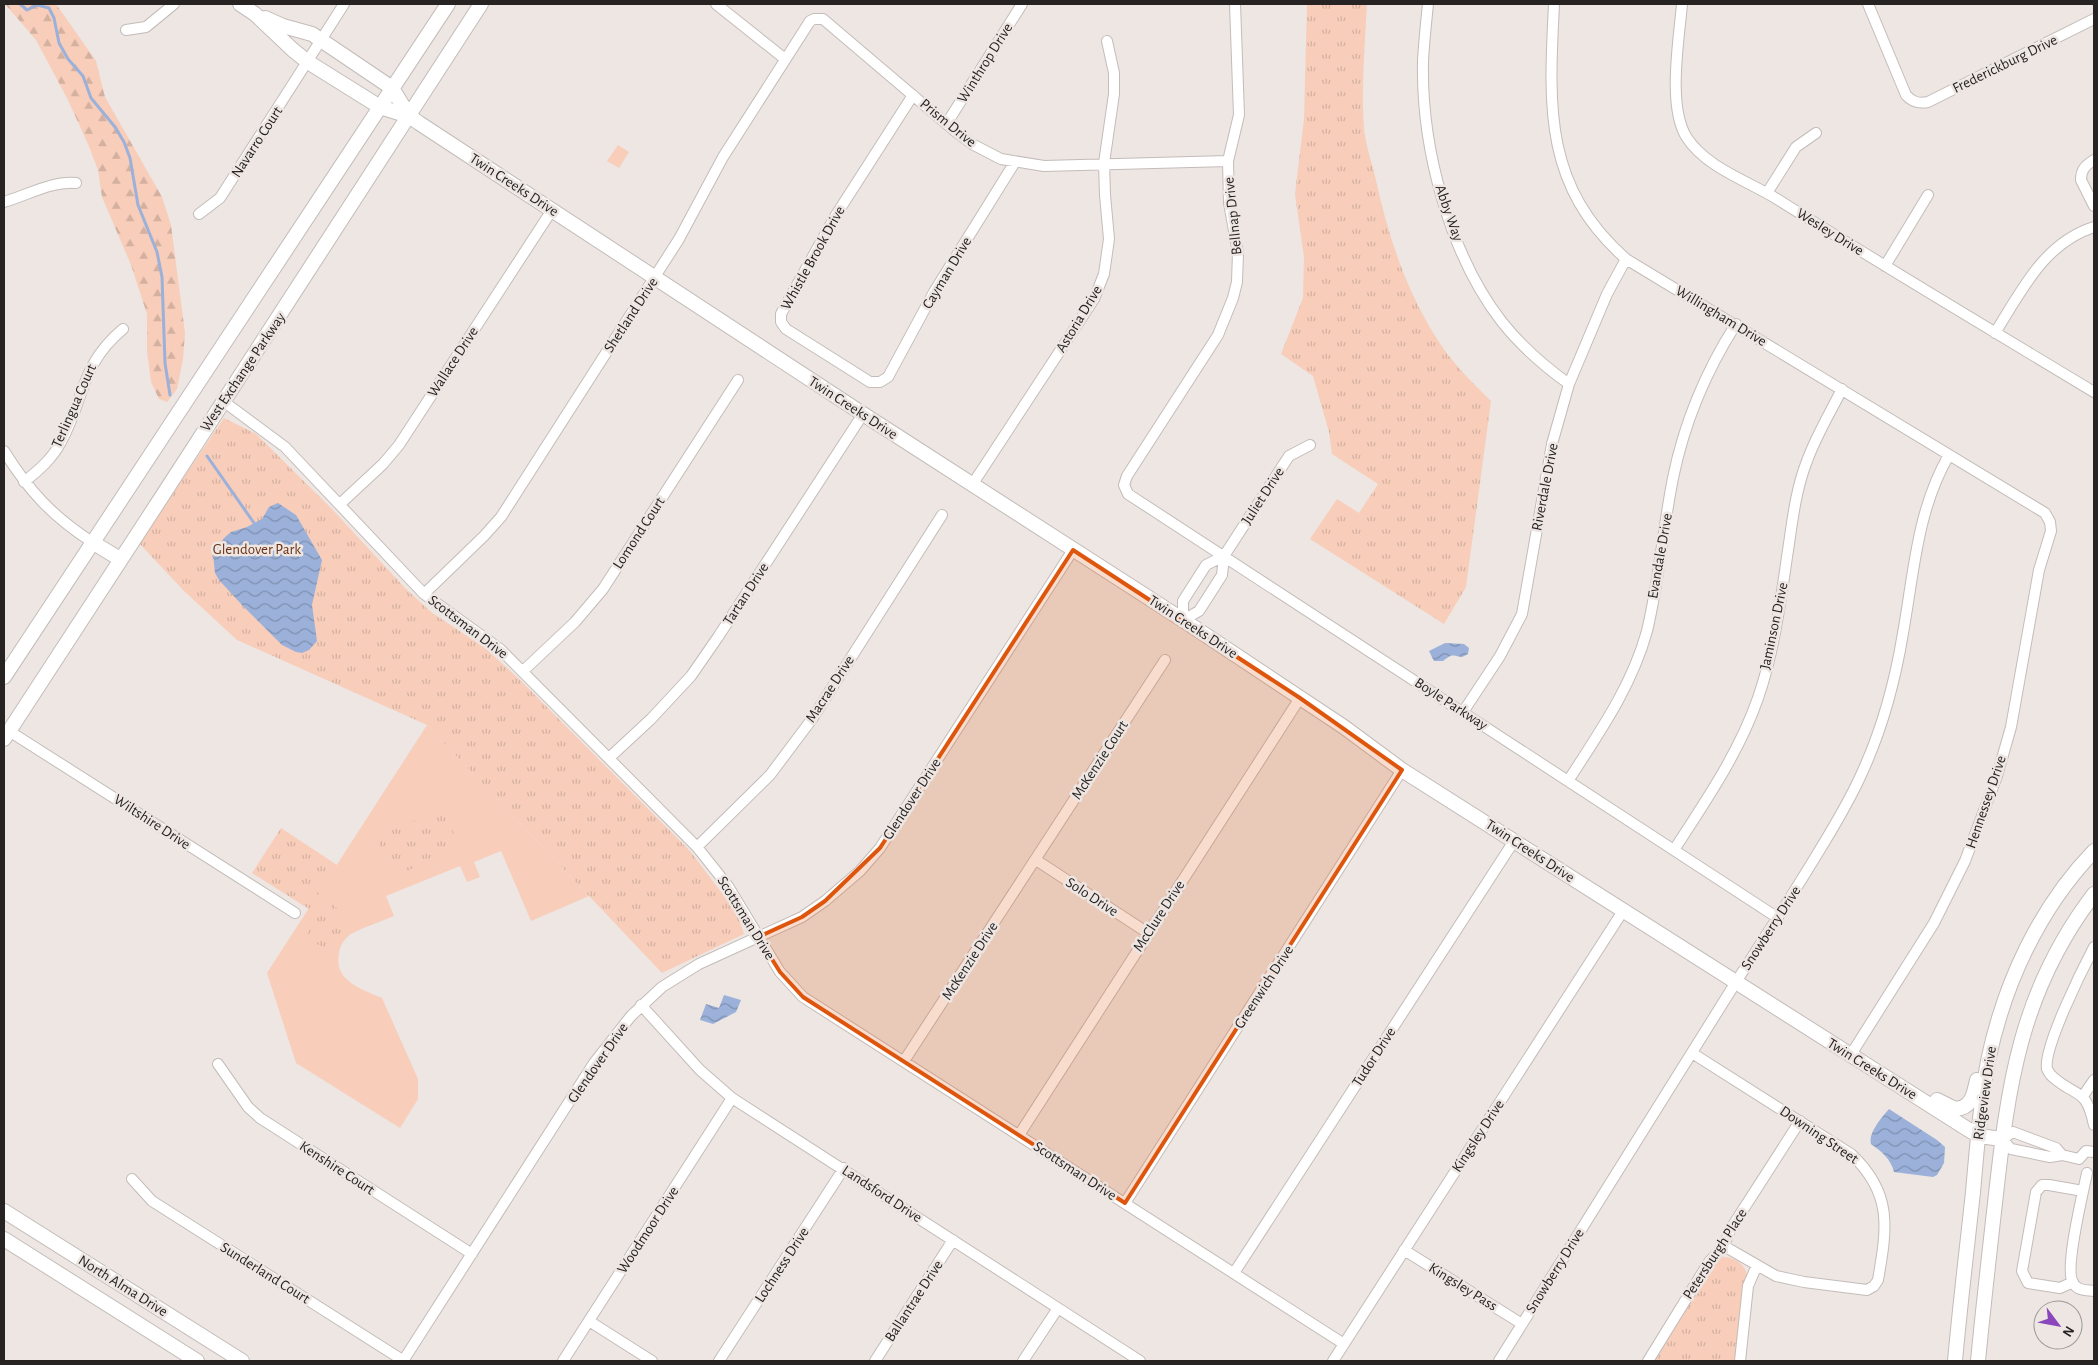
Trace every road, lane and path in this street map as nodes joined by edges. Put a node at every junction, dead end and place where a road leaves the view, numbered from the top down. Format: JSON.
{"nodes":[{"id":1,"x":174,"y":4,"type":"edge"},
{"id":2,"x":240,"y":4,"type":"edge"},
{"id":3,"x":344,"y":4,"type":"edge"},
{"id":4,"x":448,"y":4,"type":"edge"},
{"id":5,"x":481,"y":4,"type":"edge"},
{"id":6,"x":716,"y":4,"type":"edge"},
{"id":7,"x":1022,"y":4,"type":"edge"},
{"id":8,"x":1235,"y":4,"type":"edge"},
{"id":9,"x":1428,"y":4,"type":"edge"},
{"id":10,"x":1554,"y":4,"type":"edge"},
{"id":11,"x":1682,"y":4,"type":"edge"},
{"id":12,"x":1868,"y":4,"type":"edge"},
{"id":13,"x":255,"y":14,"type":"junction"},
{"id":14,"x":814,"y":19,"type":"joint"},
{"id":15,"x":2094,"y":20,"type":"edge"},
{"id":16,"x":126,"y":30,"type":"dead end"},
{"id":17,"x":321,"y":40,"type":"junction"},
{"id":18,"x":1107,"y":41,"type":"dead end"},
{"id":19,"x":785,"y":59,"type":"junction"},
{"id":20,"x":308,"y":62,"type":"junction"},
{"id":21,"x":392,"y":88,"type":"junction"},
{"id":22,"x":913,"y":95,"type":"junction"},
{"id":23,"x":380,"y":107,"type":"junction"},
{"id":24,"x":409,"y":116,"type":"junction"},
{"id":25,"x":947,"y":123,"type":"junction"},
{"id":26,"x":1816,"y":133,"type":"dead end"},
{"id":27,"x":2094,"y":160,"type":"edge"},
{"id":28,"x":1228,"y":161,"type":"junction"},
{"id":29,"x":1016,"y":162,"type":"junction"},
{"id":30,"x":1104,"y":163,"type":"junction"},
{"id":31,"x":76,"y":183,"type":"dead end"},
{"id":32,"x":1767,"y":193,"type":"junction"},
{"id":33,"x":1928,"y":195,"type":"dead end"},
{"id":34,"x":4,"y":202,"type":"edge"},
{"id":35,"x":2094,"y":206,"type":"edge"},
{"id":36,"x":552,"y":210,"type":"junction"},
{"id":37,"x":199,"y":214,"type":"dead end"},
{"id":38,"x":2094,"y":227,"type":"edge"},
{"id":39,"x":1626,"y":259,"type":"junction"},
{"id":40,"x":1885,"y":266,"type":"junction"},
{"id":41,"x":654,"y":278,"type":"junction"},
{"id":42,"x":1736,"y":324,"type":"junction"},
{"id":43,"x":123,"y":329,"type":"dead end"},
{"id":44,"x":1996,"y":333,"type":"junction"},
{"id":45,"x":738,"y":380,"type":"dead end"},
{"id":46,"x":880,"y":382,"type":"joint"},
{"id":47,"x":1569,"y":384,"type":"junction"},
{"id":48,"x":1842,"y":390,"type":"junction"},
{"id":49,"x":2094,"y":392,"type":"edge"},
{"id":50,"x":223,"y":401,"type":"junction"},
{"id":51,"x":863,"y":414,"type":"junction"},
{"id":52,"x":1310,"y":445,"type":"dead end"},
{"id":53,"x":4,"y":451,"type":"edge"},
{"id":54,"x":1949,"y":455,"type":"junction"},
{"id":55,"x":24,"y":482,"type":"junction"},
{"id":56,"x":972,"y":485,"type":"junction"},
{"id":57,"x":1125,"y":489,"type":"joint"},
{"id":58,"x":340,"y":504,"type":"junction"},
{"id":59,"x":942,"y":516,"type":"dead end"},
{"id":60,"x":2050,"y":522,"type":"joint"},
{"id":61,"x":92,"y":542,"type":"junction"},
{"id":62,"x":1073,"y":550,"type":"junction"},
{"id":63,"x":1224,"y":556,"type":"junction"},
{"id":64,"x":120,"y":560,"type":"junction"},
{"id":65,"x":424,"y":594,"type":"junction"},
{"id":66,"x":1183,"y":620,"type":"junction"},
{"id":67,"x":1164,"y":660,"type":"dead end"},
{"id":68,"x":522,"y":671,"type":"junction"},
{"id":69,"x":4,"y":677,"type":"edge"},
{"id":70,"x":1300,"y":698,"type":"junction"},
{"id":71,"x":1463,"y":712,"type":"junction"},
{"id":72,"x":6,"y":735,"type":"edge"},
{"id":73,"x":609,"y":758,"type":"junction"},
{"id":74,"x":1402,"y":770,"type":"junction"},
{"id":75,"x":1568,"y":781,"type":"junction"},
{"id":76,"x":1514,"y":841,"type":"junction"},
{"id":77,"x":697,"y":847,"type":"junction"},
{"id":78,"x":1674,"y":850,"type":"junction"},
{"id":79,"x":2094,"y":851,"type":"edge"},
{"id":80,"x":1036,"y":860,"type":"junction"},
{"id":81,"x":2094,"y":894,"type":"edge"},
{"id":82,"x":1623,"y":911,"type":"junction"},
{"id":83,"x":295,"y":913,"type":"dead end"},
{"id":84,"x":1778,"y":918,"type":"junction"},
{"id":85,"x":1148,"y":933,"type":"junction"},
{"id":86,"x":758,"y":937,"type":"junction"},
{"id":87,"x":2094,"y":947,"type":"edge"},
{"id":88,"x":2021,"y":961,"type":"junction"},
{"id":89,"x":1736,"y":982,"type":"junction"},
{"id":90,"x":641,"y":1005,"type":"junction"},
{"id":91,"x":1692,"y":1053,"type":"junction"},
{"id":92,"x":1854,"y":1059,"type":"junction"},
{"id":93,"x":904,"y":1061,"type":"junction"},
{"id":94,"x":218,"y":1064,"type":"dead end"},
{"id":95,"x":2094,"y":1080,"type":"edge"},
{"id":96,"x":2083,"y":1096,"type":"junction"},
{"id":97,"x":732,"y":1098,"type":"junction"},
{"id":98,"x":1800,"y":1121,"type":"junction"},
{"id":99,"x":2094,"y":1125,"type":"edge"},
{"id":100,"x":1019,"y":1135,"type":"junction"},
{"id":101,"x":1979,"y":1136,"type":"junction"},
{"id":102,"x":2002,"y":1139,"type":"junction"},
{"id":103,"x":2094,"y":1152,"type":"edge"},
{"id":104,"x":2062,"y":1155,"type":"junction"},
{"id":105,"x":2079,"y":1159,"type":"junction"},
{"id":106,"x":844,"y":1168,"type":"junction"},
{"id":107,"x":2090,"y":1172,"type":"edge"},
{"id":108,"x":132,"y":1179,"type":"dead end"},
{"id":109,"x":2083,"y":1191,"type":"junction"},
{"id":110,"x":1125,"y":1203,"type":"junction"},
{"id":111,"x":4,"y":1211,"type":"edge"},
{"id":112,"x":4,"y":1240,"type":"edge"},
{"id":113,"x":954,"y":1240,"type":"junction"},
{"id":114,"x":1724,"y":1246,"type":"junction"},
{"id":115,"x":1404,"y":1250,"type":"junction"},
{"id":116,"x":472,"y":1254,"type":"junction"},
{"id":117,"x":1757,"y":1265,"type":"junction"},
{"id":118,"x":1234,"y":1273,"type":"junction"},
{"id":119,"x":2072,"y":1282,"type":"junction"},
{"id":120,"x":2094,"y":1291,"type":"edge"},
{"id":121,"x":1058,"y":1308,"type":"junction"},
{"id":122,"x":590,"y":1321,"type":"junction"},
{"id":123,"x":1522,"y":1324,"type":"junction"},
{"id":124,"x":1344,"y":1344,"type":"junction"},
{"id":125,"x":197,"y":1361,"type":"edge"},
{"id":126,"x":242,"y":1361,"type":"edge"},
{"id":127,"x":403,"y":1361,"type":"edge"},
{"id":128,"x":563,"y":1361,"type":"edge"},
{"id":129,"x":652,"y":1361,"type":"edge"},
{"id":130,"x":719,"y":1361,"type":"edge"},
{"id":131,"x":875,"y":1361,"type":"edge"},
{"id":132,"x":1023,"y":1361,"type":"edge"},
{"id":133,"x":1140,"y":1361,"type":"edge"},
{"id":134,"x":1333,"y":1361,"type":"edge"},
{"id":135,"x":1499,"y":1361,"type":"edge"},
{"id":136,"x":1648,"y":1361,"type":"edge"},
{"id":137,"x":1740,"y":1361,"type":"edge"},
{"id":138,"x":1955,"y":1361,"type":"edge"},
{"id":139,"x":1978,"y":1361,"type":"edge"}],
"edges":[{"from":1,"to":16,"type":"street"},
{"from":2,"to":13,"type":"main road","name":"Twin Creeks Drive"},
{"from":3,"to":17,"type":"street","name":"Navarro Court"},
{"from":4,"to":21,"type":"main road","name":"West Exchange Parkway"},
{"from":5,"to":24,"type":"main road","name":"West Exchange Parkway"},
{"from":6,"to":19,"type":"street"},
{"from":7,"to":25,"type":"street","name":"Winthrop Drive"},
{"from":8,"to":28,"type":"street","name":"Bellnap Drive"},
{"from":9,"to":47,"type":"street","name":"Abby Way"},
{"from":10,"to":39,"type":"street","name":"Willingham Drive"},
{"from":11,"to":32,"type":"street","name":"Wesley Drive"},
{"from":12,"to":15,"type":"street","name":"Frederickburg Drive"},
{"from":13,"to":17,"type":"main road","name":"Twin Creeks Drive"},
{"from":13,"to":20,"type":"main road","name":"Twin Creeks Drive"},
{"from":14,"to":19,"type":"street","name":"Shetland Drive"},
{"from":14,"to":22,"type":"street","name":"Prism Drive"},
{"from":17,"to":20,"type":"street","name":"Navarro Court"},
{"from":17,"to":21,"type":"main road","name":"Twin Creeks Drive"},
{"from":18,"to":30,"type":"street","name":"Astoria Drive"},
{"from":19,"to":41,"type":"street","name":"Shetland Drive"},
{"from":20,"to":23,"type":"main road","name":"Twin Creeks Drive"},
{"from":20,"to":37,"type":"street","name":"Navarro Court"},
{"from":21,"to":23,"type":"main road","name":"West Exchange Parkway"},
{"from":21,"to":24,"type":"main road","name":"Twin Creeks Drive"},
{"from":22,"to":25,"type":"street","name":"Prism Drive"},
{"from":22,"to":46,"type":"street","name":"Whistle Brook Drive"},
{"from":23,"to":24,"type":"main road","name":"Twin Creeks Drive"},
{"from":23,"to":61,"type":"main road","name":"West Exchange Parkway"},
{"from":24,"to":36,"type":"main road","name":"Twin Creeks Drive"},
{"from":24,"to":50,"type":"main road","name":"West Exchange Parkway"},
{"from":25,"to":29,"type":"street","name":"Prism Drive"},
{"from":26,"to":32,"type":"street"},
{"from":27,"to":35,"type":"street"},
{"from":28,"to":30,"type":"street","name":"Prism Drive"},
{"from":28,"to":57,"type":"street","name":"Bellnap Drive"},
{"from":29,"to":30,"type":"street","name":"Prism Drive"},
{"from":29,"to":46,"type":"street","name":"Cayman Drive"},
{"from":30,"to":56,"type":"street","name":"Astoria Drive"},
{"from":31,"to":34,"type":"street"},
{"from":32,"to":40,"type":"street","name":"Wesley Drive"},
{"from":33,"to":40,"type":"street"},
{"from":36,"to":41,"type":"main road","name":"Twin Creeks Drive"},
{"from":36,"to":58,"type":"street","name":"Wallace Drive"},
{"from":38,"to":44,"type":"street"},
{"from":39,"to":42,"type":"street","name":"Willingham Drive"},
{"from":39,"to":47,"type":"street","name":"Riverdale Drive"},
{"from":40,"to":44,"type":"street","name":"Wesley Drive"},
{"from":41,"to":51,"type":"main road","name":"Twin Creeks Drive"},
{"from":41,"to":65,"type":"street","name":"Shetland Drive"},
{"from":42,"to":48,"type":"street","name":"Willingham Drive"},
{"from":42,"to":75,"type":"street","name":"Evandale Drive"},
{"from":43,"to":55,"type":"street","name":"Terlingua Court"},
{"from":44,"to":49,"type":"street","name":"Wesley Drive"},
{"from":45,"to":68,"type":"street","name":"Lomond Court"},
{"from":47,"to":71,"type":"street","name":"Riverdale Drive"},
{"from":48,"to":54,"type":"street","name":"Willingham Drive"},
{"from":48,"to":78,"type":"street","name":"Jaminson Drive"},
{"from":50,"to":58,"type":"street","name":"Scottsman Drive"},
{"from":50,"to":64,"type":"main road","name":"West Exchange Parkway"},
{"from":51,"to":56,"type":"main road","name":"Twin Creeks Drive"},
{"from":51,"to":73,"type":"street","name":"Tartan Drive"},
{"from":52,"to":63,"type":"street","name":"Juliet Drive"},
{"from":53,"to":55,"type":"street"},
{"from":54,"to":60,"type":"street","name":"Willingham Drive"},
{"from":54,"to":84,"type":"street","name":"Snowberry Drive"},
{"from":55,"to":61,"type":"street"},
{"from":56,"to":62,"type":"main road","name":"Twin Creeks Drive"},
{"from":57,"to":63,"type":"street","name":"Boyle Parkway"},
{"from":58,"to":65,"type":"street","name":"Scottsman Drive"},
{"from":59,"to":77,"type":"street","name":"Macrae Drive"},
{"from":60,"to":92,"type":"street","name":"Hennessey Drive"},
{"from":61,"to":64,"type":"main road"},
{"from":61,"to":69,"type":"main road","name":"West Exchange Parkway"},
{"from":62,"to":66,"type":"main road","name":"Twin Creeks Drive"},
{"from":62,"to":86,"type":"street","name":"Glendover Drive"},
{"from":63,"to":66,"type":"street","name":"Juliet Drive"},
{"from":63,"to":66,"type":"street","name":"Juliet Drive"},
{"from":63,"to":71,"type":"street","name":"Boyle Parkway"},
{"from":64,"to":72,"type":"main road","name":"West Exchange Parkway"},
{"from":65,"to":68,"type":"street","name":"Scottsman Drive"},
{"from":66,"to":70,"type":"main road","name":"Twin Creeks Drive"},
{"from":67,"to":80,"type":"street","name":"McKenzie Court"},
{"from":68,"to":73,"type":"street","name":"Scottsman Drive"},
{"from":70,"to":74,"type":"main road","name":"Twin Creeks Drive"},
{"from":70,"to":85,"type":"street","name":"McClure Drive"},
{"from":71,"to":75,"type":"street","name":"Boyle Parkway"},
{"from":72,"to":83,"type":"street","name":"Wiltshire Drive"},
{"from":73,"to":77,"type":"street","name":"Scottsman Drive"},
{"from":74,"to":76,"type":"main road","name":"Twin Creeks Drive"},
{"from":74,"to":110,"type":"street","name":"Greenwich Drive"},
{"from":75,"to":78,"type":"street","name":"Boyle Parkway"},
{"from":76,"to":82,"type":"main road","name":"Twin Creeks Drive"},
{"from":76,"to":118,"type":"street","name":"Tudor Drive"},
{"from":77,"to":86,"type":"street","name":"Scottsman Drive"},
{"from":78,"to":84,"type":"street","name":"Boyle Parkway"},
{"from":79,"to":88,"type":"main road","name":"Ridgeview Drive"},
{"from":80,"to":85,"type":"street","name":"Solo Drive"},
{"from":80,"to":93,"type":"street","name":"McKenzie Drive"},
{"from":81,"to":102,"type":"main road","name":"Ridgeview Drive"},
{"from":82,"to":89,"type":"main road","name":"Twin Creeks Drive"},
{"from":82,"to":115,"type":"street","name":"Kingsley Drive"},
{"from":84,"to":89,"type":"street","name":"Snowberry Drive"},
{"from":85,"to":100,"type":"street","name":"McClure Drive"},
{"from":86,"to":90,"type":"street","name":"Glendover Drive"},
{"from":86,"to":93,"type":"street","name":"Scottsman Drive"},
{"from":87,"to":96,"type":"street"},
{"from":88,"to":92,"type":"main road"},
{"from":88,"to":101,"type":"main road","name":"Ridgeview Drive"},
{"from":89,"to":91,"type":"street","name":"Snowberry Drive"},
{"from":89,"to":92,"type":"main road","name":"Twin Creeks Drive"},
{"from":90,"to":97,"type":"street","name":"Landsford Drive"},
{"from":90,"to":116,"type":"street","name":"Glendover Drive"},
{"from":91,"to":98,"type":"street","name":"Downing Street"},
{"from":91,"to":123,"type":"street","name":"Snowberry Drive"},
{"from":92,"to":101,"type":"main road","name":"Twin Creeks Drive"},
{"from":93,"to":100,"type":"street","name":"Scottsman Drive"},
{"from":94,"to":116,"type":"street","name":"Kenshire Court"},
{"from":95,"to":96,"type":"street"},
{"from":96,"to":99,"type":"street"},
{"from":97,"to":106,"type":"street","name":"Landsford Drive"},
{"from":97,"to":122,"type":"street","name":"Woodmoor Drive"},
{"from":98,"to":114,"type":"street","name":"Petersburgh Place"},
{"from":98,"to":117,"type":"street","name":"Downing Street"},
{"from":100,"to":110,"type":"street","name":"Scottsman Drive"},
{"from":101,"to":102,"type":"main road"},
{"from":101,"to":138,"type":"main road","name":"Ridgeview Drive"},
{"from":102,"to":104,"type":"street"},
{"from":102,"to":104,"type":"street"},
{"from":102,"to":139,"type":"main road","name":"Ridgeview Drive"},
{"from":103,"to":105,"type":"street"},
{"from":104,"to":105,"type":"street"},
{"from":105,"to":107,"type":"street"},
{"from":106,"to":113,"type":"street","name":"Landsford Drive"},
{"from":106,"to":130,"type":"street","name":"Lochness Drive"},
{"from":107,"to":109,"type":"street"},
{"from":108,"to":127,"type":"street","name":"Sunderland Court"},
{"from":109,"to":119,"type":"street"},
{"from":109,"to":119,"type":"street"},
{"from":110,"to":118,"type":"street","name":"Scottsman Drive"},
{"from":111,"to":126,"type":"main road","name":"North Alma Drive"},
{"from":112,"to":125,"type":"main road","name":"North Alma Drive"},
{"from":113,"to":121,"type":"street","name":"Landsford Drive"},
{"from":113,"to":131,"type":"street","name":"Ballantrae Drive"},
{"from":114,"to":117,"type":"street"},
{"from":114,"to":136,"type":"street","name":"Petersburgh Place"},
{"from":115,"to":123,"type":"street","name":"Kingsley Pass"},
{"from":115,"to":124,"type":"street","name":"Kingsley Drive"},
{"from":116,"to":127,"type":"street","name":"Glendover Drive"},
{"from":117,"to":137,"type":"street"},
{"from":118,"to":124,"type":"street","name":"Scottsman Drive"},
{"from":119,"to":120,"type":"street"},
{"from":121,"to":132,"type":"street"},
{"from":121,"to":133,"type":"street","name":"Landsford Drive"},
{"from":122,"to":128,"type":"street","name":"Woodmoor Drive"},
{"from":122,"to":129,"type":"street"},
{"from":123,"to":135,"type":"street","name":"Snowberry Drive"},
{"from":124,"to":134,"type":"street","name":"Kingsley Drive"}]}
